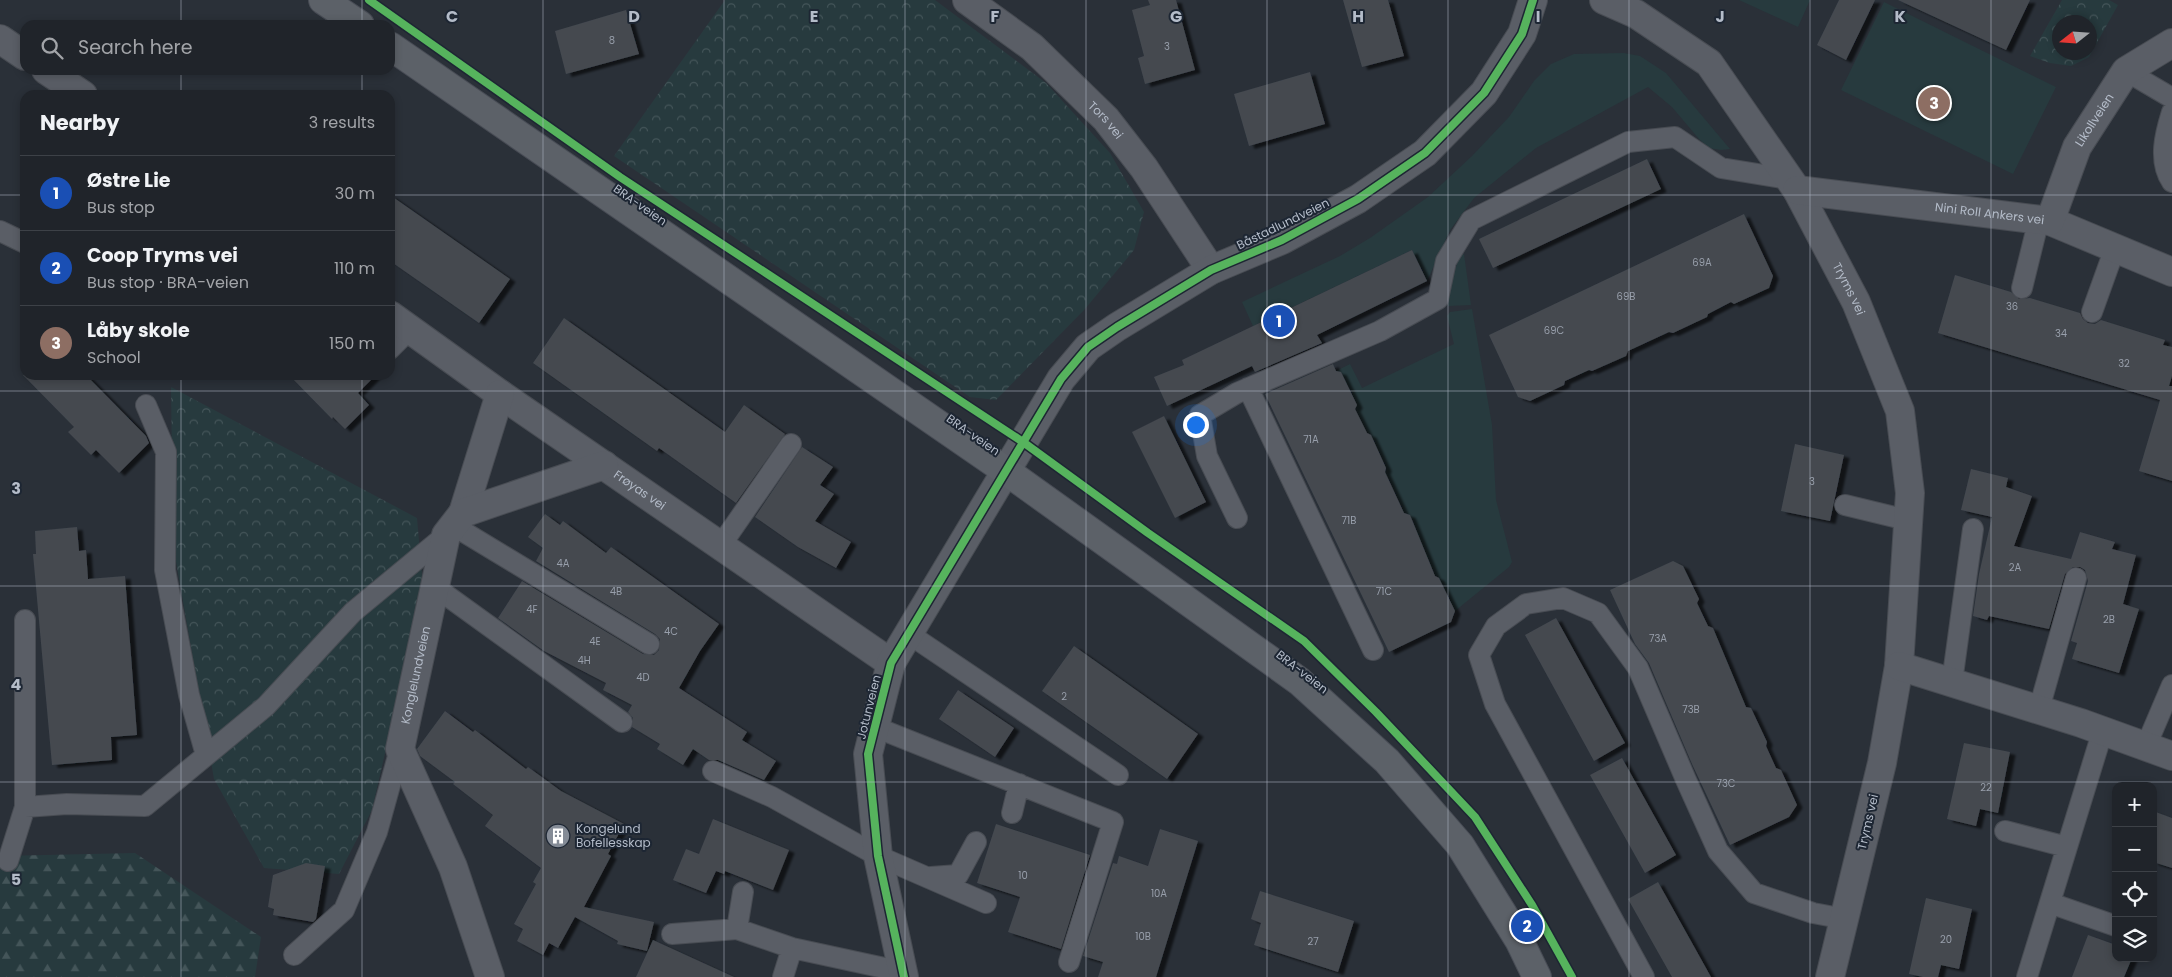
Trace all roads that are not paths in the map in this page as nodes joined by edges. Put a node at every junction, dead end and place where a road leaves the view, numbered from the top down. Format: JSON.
{"nodes":[{"id":1,"x":323,"y":0,"type":"edge"},
{"id":2,"x":967,"y":0,"type":"edge"},
{"id":3,"x":1533,"y":0,"type":"edge"},
{"id":4,"x":1604,"y":0,"type":"edge"},
{"id":5,"x":353,"y":20,"type":"edge"},
{"id":6,"x":0,"y":39,"type":"edge"},
{"id":7,"x":2172,"y":44,"type":"edge"},
{"id":8,"x":395,"y":49,"type":"edge"},
{"id":9,"x":20,"y":53,"type":"edge"},
{"id":10,"x":2126,"y":71,"type":"junction"},
{"id":11,"x":56,"y":75,"type":"edge"},
{"id":12,"x":76,"y":90,"type":"edge"},
{"id":13,"x":2172,"y":98,"type":"edge"},
{"id":14,"x":2172,"y":112,"type":"edge"},
{"id":15,"x":2172,"y":182,"type":"edge"},
{"id":16,"x":1792,"y":184,"type":"junction"},
{"id":17,"x":2045,"y":220,"type":"junction"},
{"id":18,"x":0,"y":230,"type":"edge"},
{"id":19,"x":20,"y":240,"type":"edge"},
{"id":20,"x":2115,"y":248,"type":"junction"},
{"id":21,"x":1211,"y":270,"type":"junction"},
{"id":22,"x":2172,"y":272,"type":"edge"},
{"id":23,"x":2022,"y":288,"type":"dead end"},
{"id":24,"x":2092,"y":312,"type":"dead end"},
{"id":25,"x":400,"y":322,"type":"edge"},
{"id":26,"x":395,"y":336,"type":"edge"},
{"id":27,"x":1248,"y":388,"type":"junction"},
{"id":28,"x":500,"y":394,"type":"junction"},
{"id":29,"x":146,"y":405,"type":"dead end"},
{"id":30,"x":791,"y":444,"type":"dead end"},
{"id":31,"x":604,"y":465,"type":"junction"},
{"id":32,"x":1006,"y":471,"type":"junction"},
{"id":33,"x":1845,"y":505,"type":"dead end"},
{"id":34,"x":1237,"y":518,"type":"dead end"},
{"id":35,"x":1907,"y":520,"type":"junction"},
{"id":36,"x":454,"y":525,"type":"junction"},
{"id":37,"x":1973,"y":530,"type":"dead end"},
{"id":38,"x":721,"y":545,"type":"junction"},
{"id":39,"x":2076,"y":578,"type":"dead end"},
{"id":40,"x":435,"y":587,"type":"junction"},
{"id":41,"x":25,"y":620,"type":"dead end"},
{"id":42,"x":909,"y":634,"type":"junction"},
{"id":43,"x":649,"y":644,"type":"dead end"},
{"id":44,"x":1373,"y":650,"type":"dead end"},
{"id":45,"x":891,"y":663,"type":"junction"},
{"id":46,"x":1899,"y":666,"type":"junction"},
{"id":47,"x":1952,"y":682,"type":"junction"},
{"id":48,"x":2172,"y":685,"type":"edge"},
{"id":49,"x":2039,"y":709,"type":"junction"},
{"id":50,"x":622,"y":722,"type":"dead end"},
{"id":51,"x":875,"y":727,"type":"junction"},
{"id":52,"x":2103,"y":730,"type":"junction"},
{"id":53,"x":2146,"y":746,"type":"junction"},
{"id":54,"x":400,"y":749,"type":"junction"},
{"id":55,"x":206,"y":755,"type":"junction"},
{"id":56,"x":2172,"y":756,"type":"edge"},
{"id":57,"x":713,"y":771,"type":"dead end"},
{"id":58,"x":1118,"y":775,"type":"dead end"},
{"id":59,"x":1019,"y":784,"type":"junction"},
{"id":60,"x":25,"y":807,"type":"junction"},
{"id":61,"x":1012,"y":813,"type":"dead end"},
{"id":62,"x":2005,"y":830,"type":"dead end"},
{"id":63,"x":976,"y":842,"type":"dead end"},
{"id":64,"x":2067,"y":847,"type":"junction"},
{"id":65,"x":878,"y":856,"type":"junction"},
{"id":66,"x":8,"y":861,"type":"dead end"},
{"id":67,"x":927,"y":877,"type":"junction"},
{"id":68,"x":743,"y":892,"type":"dead end"},
{"id":69,"x":986,"y":903,"type":"dead end"},
{"id":70,"x":2050,"y":903,"type":"junction"},
{"id":71,"x":1845,"y":919,"type":"junction"},
{"id":72,"x":2112,"y":925,"type":"edge"},
{"id":73,"x":737,"y":929,"type":"junction"},
{"id":74,"x":672,"y":934,"type":"dead end"},
{"id":75,"x":792,"y":948,"type":"junction"},
{"id":76,"x":294,"y":955,"type":"dead end"},
{"id":77,"x":1069,"y":962,"type":"dead end"},
{"id":78,"x":903,"y":974,"type":"edge"},
{"id":79,"x":490,"y":977,"type":"edge"},
{"id":80,"x":783,"y":977,"type":"edge"},
{"id":81,"x":1537,"y":977,"type":"edge"},
{"id":82,"x":1644,"y":977,"type":"edge"},
{"id":83,"x":1830,"y":977,"type":"edge"},
{"id":84,"x":2027,"y":977,"type":"edge"}],
"edges":[{"from":1,"to":5,"type":"main road"},
{"from":2,"to":21,"type":"street","name":"Tors vei"},
{"from":3,"to":21,"type":"street","name":"Båstadlundveien"},
{"from":4,"to":16,"type":"street","name":"Tryms vei"},
{"from":6,"to":9,"type":"street"},
{"from":7,"to":10,"type":"street","name":"Likollveien"},
{"from":8,"to":32,"type":"main road","name":"BRA-veien"},
{"from":10,"to":13,"type":"lane"},
{"from":10,"to":17,"type":"street","name":"Likollveien"},
{"from":11,"to":12,"type":"street"},
{"from":14,"to":15,"type":"lane"},
{"from":16,"to":17,"type":"street","name":"Nini Roll Ankers vei"},
{"from":16,"to":27,"type":"lane"},
{"from":16,"to":35,"type":"street","name":"Tryms vei"},
{"from":17,"to":20,"type":"street","name":"Nini Roll Ankers vei"},
{"from":17,"to":23,"type":"lane"},
{"from":18,"to":19,"type":"lane"},
{"from":20,"to":22,"type":"street","name":"Nini Roll Ankers vei"},
{"from":20,"to":24,"type":"lane"},
{"from":21,"to":32,"type":"street","name":"Båstadlundveien"},
{"from":25,"to":26,"type":"lane"},
{"from":25,"to":28,"type":"street","name":"Frøyas vei"},
{"from":27,"to":34,"type":"lane"},
{"from":27,"to":44,"type":"lane"},
{"from":28,"to":31,"type":"street","name":"Frøyas vei"},
{"from":28,"to":36,"type":"street","name":"Konglelundveien"},
{"from":29,"to":55,"type":"lane"},
{"from":30,"to":38,"type":"lane"},
{"from":31,"to":36,"type":"street"},
{"from":31,"to":38,"type":"street","name":"Frøyas vei"},
{"from":32,"to":42,"type":"street","name":"Jotunveien"},
{"from":32,"to":81,"type":"main road","name":"BRA-veien"},
{"from":33,"to":35,"type":"lane"},
{"from":35,"to":46,"type":"street","name":"Tryms vei"},
{"from":36,"to":40,"type":"street","name":"Konglelundveien"},
{"from":36,"to":43,"type":"lane"},
{"from":36,"to":55,"type":"lane"},
{"from":37,"to":47,"type":"lane"},
{"from":38,"to":45,"type":"street","name":"Frøyas vei"},
{"from":39,"to":49,"type":"lane"},
{"from":40,"to":50,"type":"lane"},
{"from":40,"to":54,"type":"street","name":"Konglelundveien"},
{"from":41,"to":60,"type":"lane"},
{"from":42,"to":45,"type":"street","name":"Jotunveien"},
{"from":42,"to":58,"type":"lane"},
{"from":45,"to":51,"type":"street","name":"Jotunveien"},
{"from":46,"to":47,"type":"street"},
{"from":46,"to":71,"type":"street","name":"Tryms vei"},
{"from":47,"to":49,"type":"street"},
{"from":48,"to":53,"type":"lane"},
{"from":49,"to":52,"type":"street"},
{"from":51,"to":59,"type":"lane"},
{"from":51,"to":65,"type":"street","name":"Jotunveien"},
{"from":52,"to":53,"type":"street"},
{"from":52,"to":64,"type":"lane"},
{"from":53,"to":56,"type":"street"},
{"from":54,"to":76,"type":"lane"},
{"from":54,"to":79,"type":"street"},
{"from":55,"to":60,"type":"lane"},
{"from":57,"to":65,"type":"lane"},
{"from":59,"to":61,"type":"lane"},
{"from":59,"to":77,"type":"lane"},
{"from":60,"to":66,"type":"lane"},
{"from":62,"to":64,"type":"lane"},
{"from":63,"to":67,"type":"lane"},
{"from":64,"to":70,"type":"lane"},
{"from":65,"to":67,"type":"lane"},
{"from":65,"to":78,"type":"street","name":"Jotunveien"},
{"from":67,"to":69,"type":"lane"},
{"from":68,"to":73,"type":"lane"},
{"from":70,"to":72,"type":"lane"},
{"from":70,"to":84,"type":"lane"},
{"from":71,"to":82,"type":"lane"},
{"from":71,"to":83,"type":"street","name":"Tryms vei"},
{"from":73,"to":74,"type":"lane"},
{"from":73,"to":75,"type":"lane"},
{"from":75,"to":78,"type":"lane"},
{"from":75,"to":80,"type":"lane"}]}
